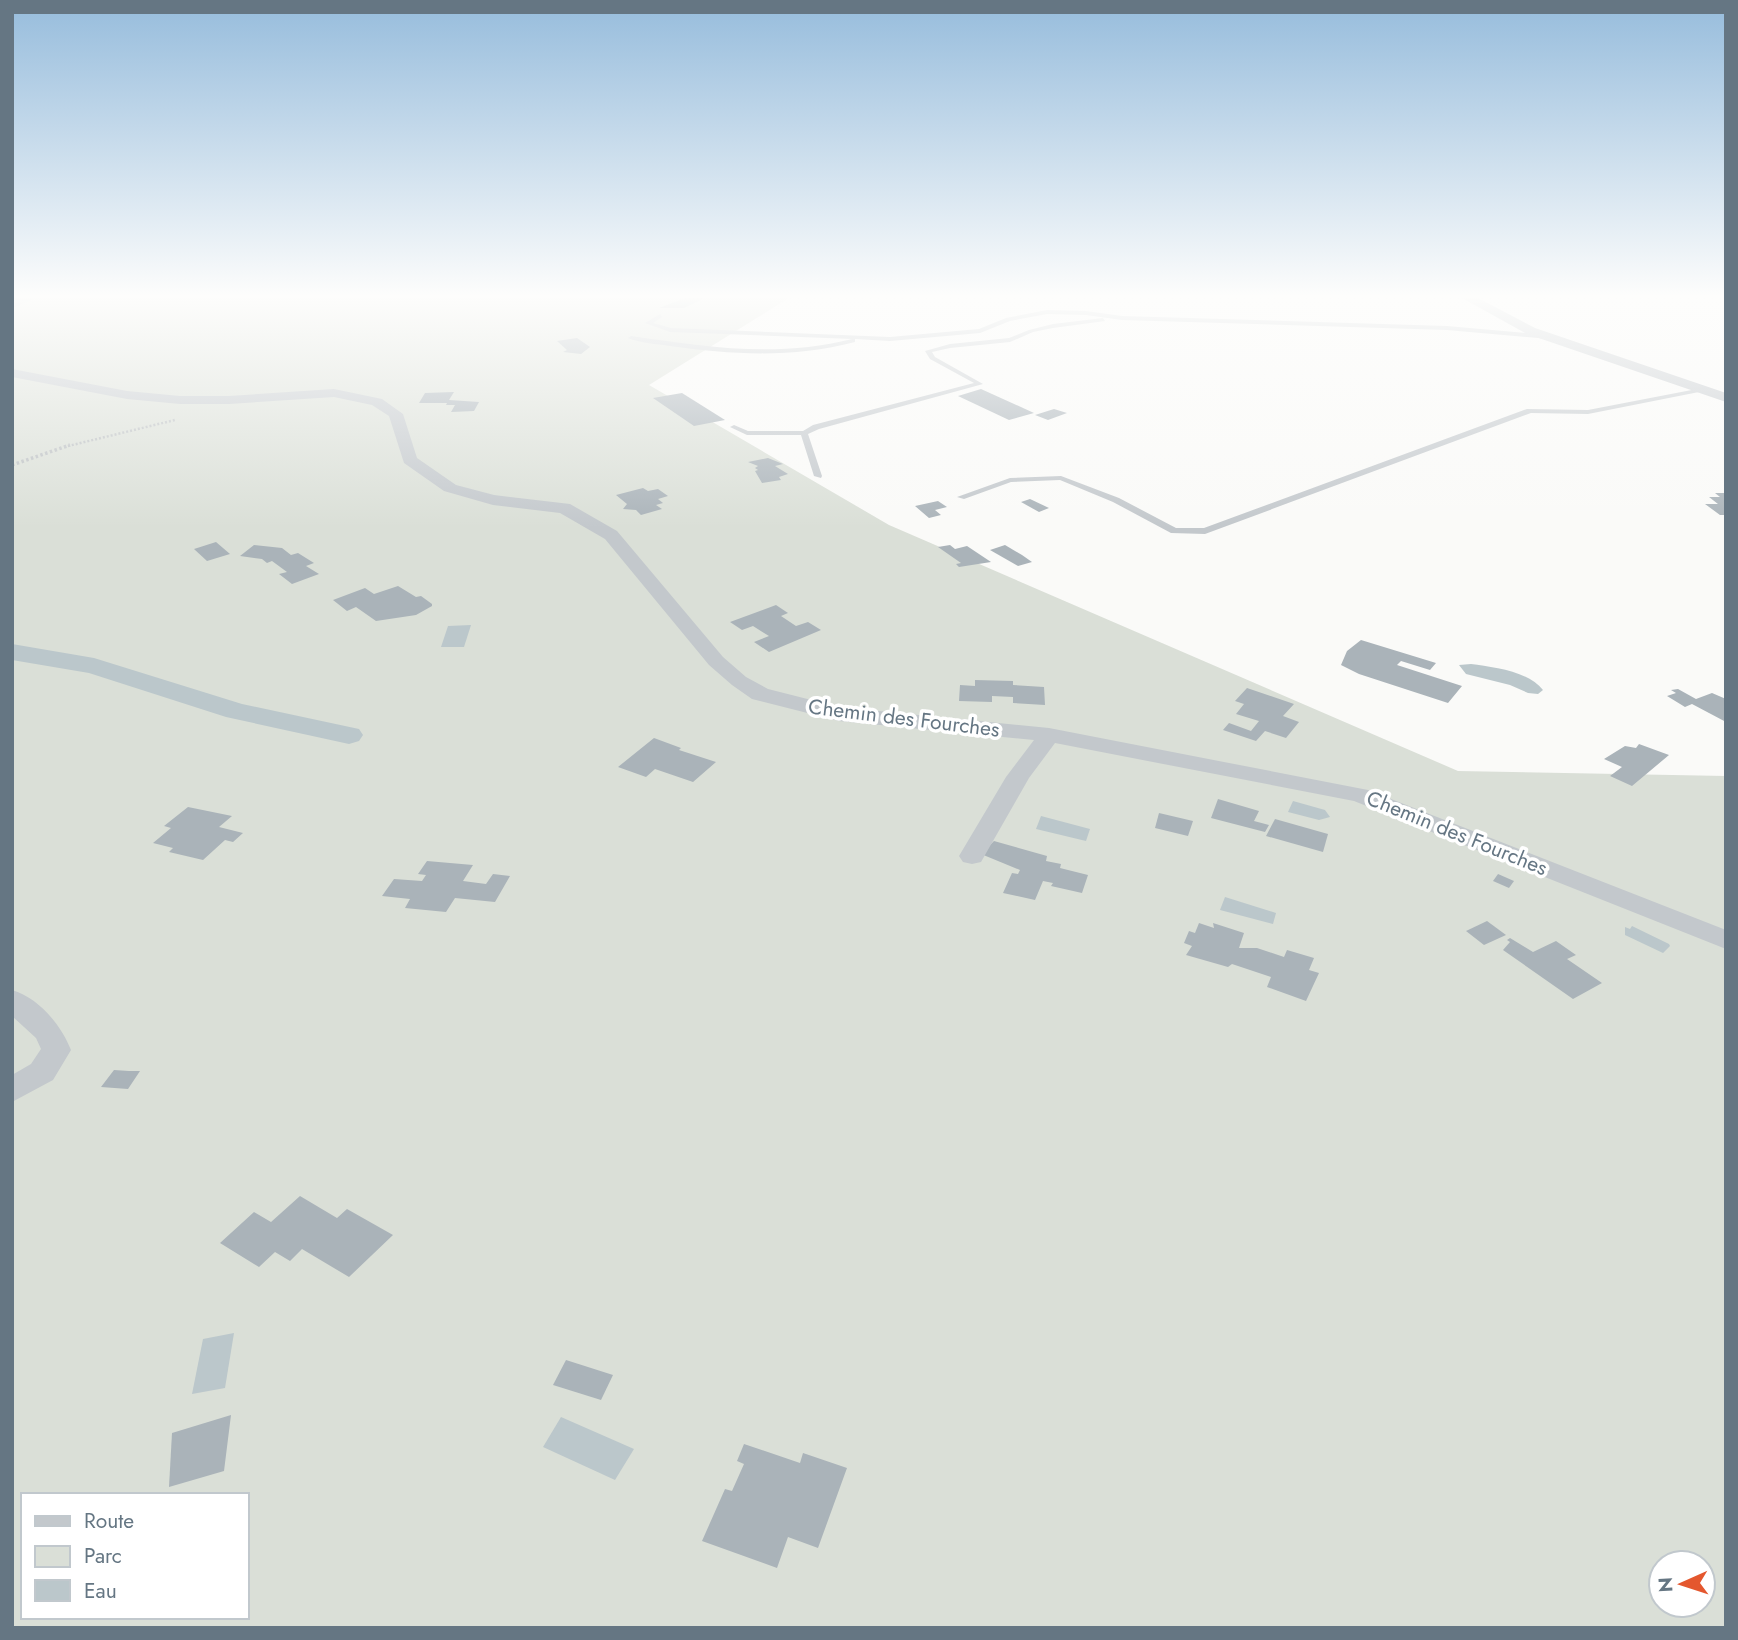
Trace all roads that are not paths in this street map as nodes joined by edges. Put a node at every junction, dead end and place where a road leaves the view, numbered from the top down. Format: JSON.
{"nodes":[{"id":1,"x":20,"y":375,"type":"edge"},
{"id":2,"x":963,"y":375,"type":"edge"},
{"id":3,"x":1657,"y":375,"type":"edge"},
{"id":4,"x":1702,"y":390,"type":"junction"},
{"id":5,"x":1726,"y":398,"type":"edge"},
{"id":6,"x":734,"y":427,"type":"dead end"},
{"id":7,"x":804,"y":433,"type":"junction"},
{"id":8,"x":818,"y":476,"type":"dead end"},
{"id":9,"x":961,"y":497,"type":"dead end"},
{"id":10,"x":1049,"y":735,"type":"junction"},
{"id":11,"x":972,"y":856,"type":"dead end"},
{"id":12,"x":1726,"y":940,"type":"edge"},
{"id":13,"x":12,"y":1000,"type":"edge"},
{"id":14,"x":12,"y":1090,"type":"edge"}],
"edges":[{"from":1,"to":10,"type":"street","name":"Chemin des Fourches"},
{"from":2,"to":7,"type":"lane"},
{"from":3,"to":4,"type":"street"},
{"from":4,"to":5,"type":"street"},
{"from":4,"to":9,"type":"lane"},
{"from":6,"to":7,"type":"lane"},
{"from":7,"to":8,"type":"lane"},
{"from":10,"to":11,"type":"street"},
{"from":10,"to":12,"type":"street","name":"Chemin des Fourches"},
{"from":13,"to":14,"type":"street"}]}
